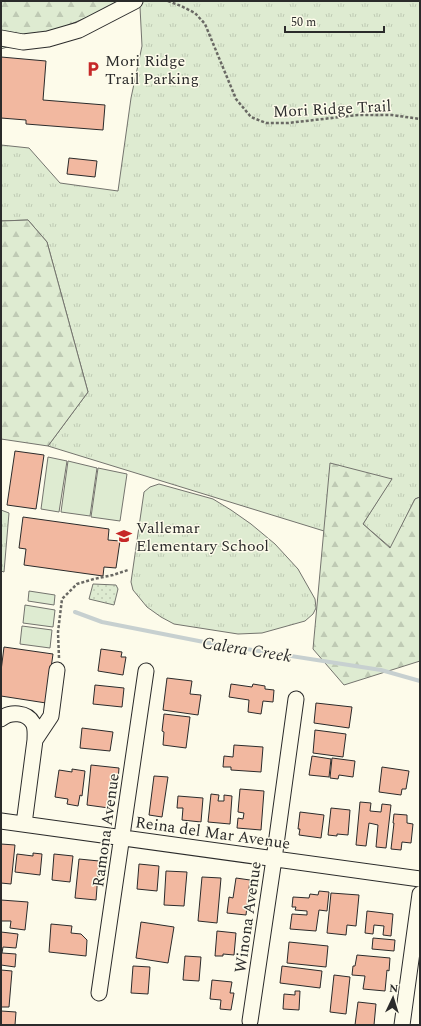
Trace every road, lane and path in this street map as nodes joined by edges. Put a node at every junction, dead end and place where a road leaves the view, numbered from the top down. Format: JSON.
{"nodes":[{"id":1,"x":135,"y":1,"type":"edge"},
{"id":2,"x":168,"y":1,"type":"edge"},
{"id":3,"x":1,"y":38,"type":"edge"},
{"id":4,"x":420,"y":118,"type":"edge"},
{"id":5,"x":128,"y":570,"type":"dead end"},
{"id":6,"x":57,"y":670,"type":"joint"},
{"id":7,"x":146,"y":671,"type":"dead end"},
{"id":8,"x":296,"y":699,"type":"dead end"},
{"id":9,"x":1,"y":719,"type":"edge"},
{"id":10,"x":35,"y":740,"type":"junction"},
{"id":11,"x":1,"y":820,"type":"edge"},
{"id":12,"x":24,"y":824,"type":"junction"},
{"id":13,"x":123,"y":838,"type":"junction"},
{"id":14,"x":274,"y":859,"type":"junction"},
{"id":15,"x":420,"y":879,"type":"edge"},
{"id":16,"x":420,"y":894,"type":"edge"},
{"id":17,"x":99,"y":993,"type":"dead end"},
{"id":18,"x":250,"y":1021,"type":"dead end"},
{"id":19,"x":402,"y":1025,"type":"edge"}],
"edges":[{"from":1,"to":3,"type":"street"},
{"from":2,"to":4,"type":"path","name":"Mori Ridge Trail"},
{"from":5,"to":6,"type":"path"},
{"from":6,"to":10,"type":"street"},
{"from":7,"to":13,"type":"street","name":"Ramona Avenue"},
{"from":8,"to":14,"type":"street","name":"Winona Avenue"},
{"from":9,"to":10,"type":"street"},
{"from":10,"to":12,"type":"street"},
{"from":11,"to":12,"type":"street","name":"Reina del Mar Avenue"},
{"from":12,"to":13,"type":"street","name":"Reina del Mar Avenue"},
{"from":13,"to":14,"type":"street","name":"Reina del Mar Avenue"},
{"from":13,"to":17,"type":"street","name":"Ramona Avenue"},
{"from":14,"to":15,"type":"street","name":"Reina del Mar Avenue"},
{"from":14,"to":18,"type":"street","name":"Winona Avenue"},
{"from":16,"to":19,"type":"street"}]}
